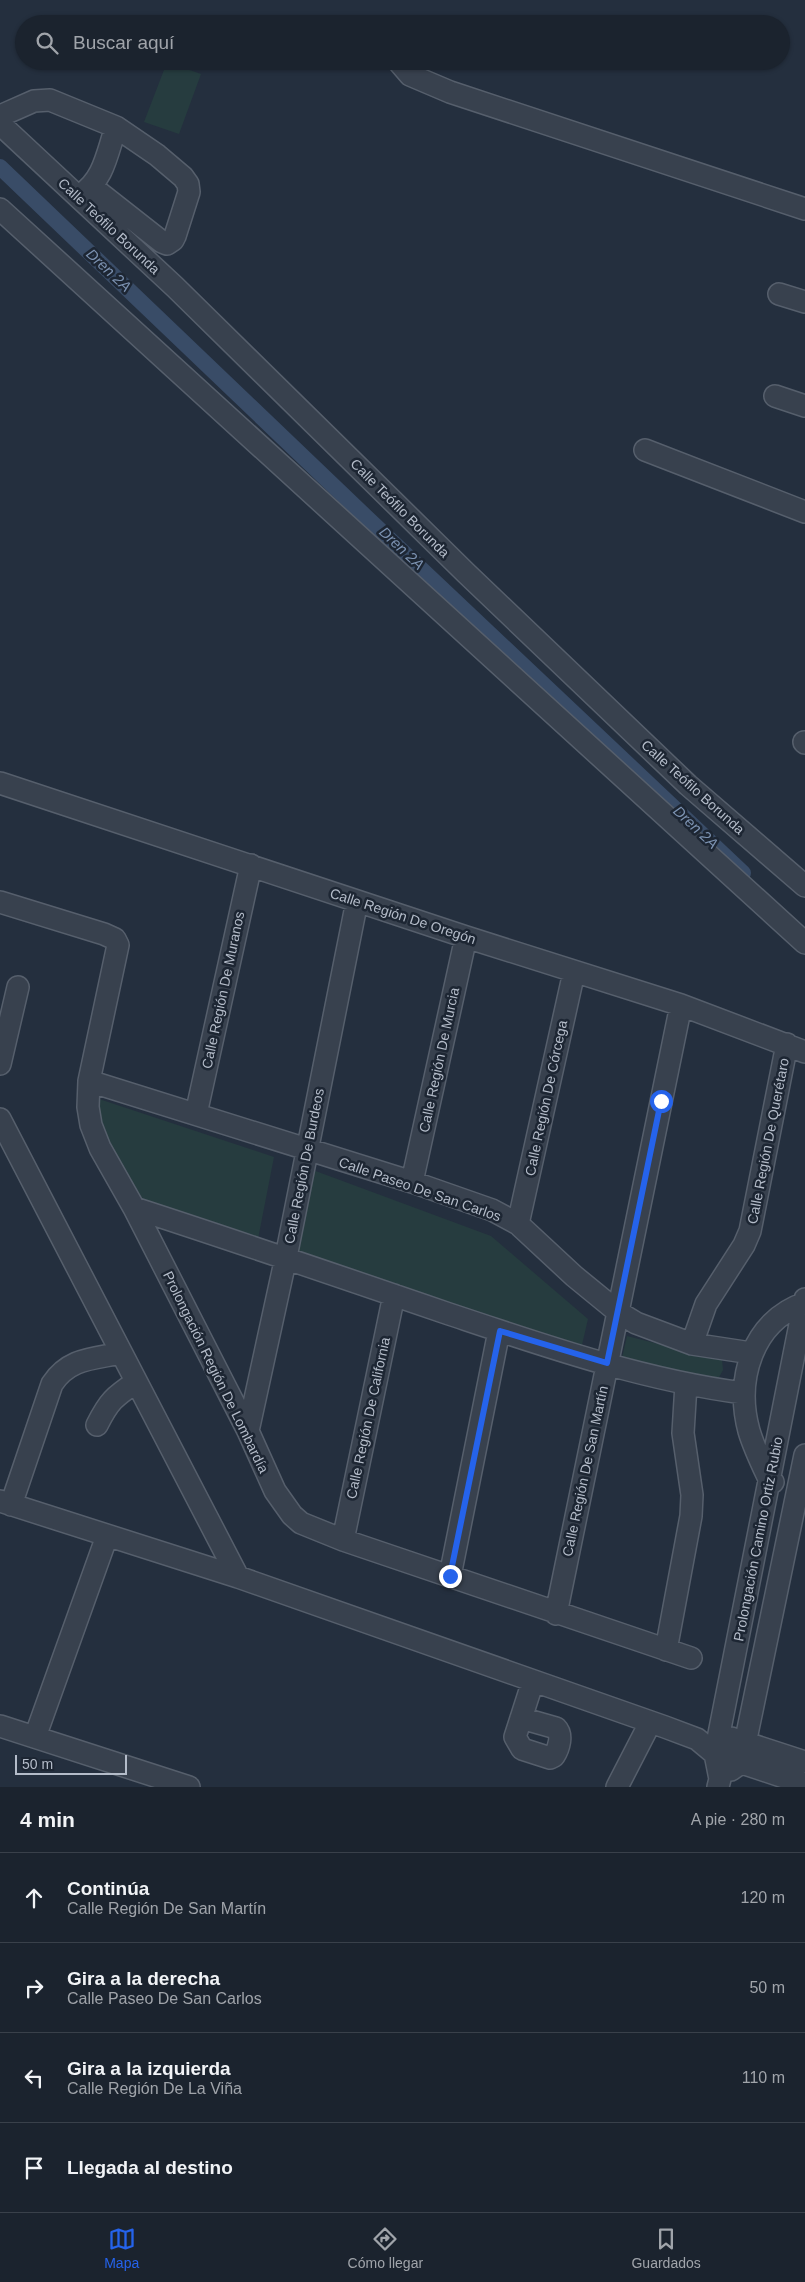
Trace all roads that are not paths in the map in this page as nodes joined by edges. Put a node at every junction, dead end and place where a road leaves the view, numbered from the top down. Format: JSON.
{"nodes":[{"id":1,"x":406,"y":70,"type":"edge"},
{"id":2,"x":0,"y":116,"type":"edge"},
{"id":3,"x":0,"y":124,"type":"edge"},
{"id":4,"x":116,"y":127,"type":"junction"},
{"id":5,"x":84,"y":192,"type":"junction"},
{"id":6,"x":805,"y":209,"type":"edge"},
{"id":7,"x":0,"y":210,"type":"edge"},
{"id":8,"x":779,"y":294,"type":"dead end"},
{"id":9,"x":805,"y":302,"type":"edge"},
{"id":10,"x":775,"y":396,"type":"dead end"},
{"id":11,"x":805,"y":406,"type":"edge"},
{"id":12,"x":645,"y":450,"type":"dead end"},
{"id":13,"x":805,"y":512,"type":"edge"},
{"id":14,"x":0,"y":783,"type":"edge"},
{"id":15,"x":250,"y":865,"type":"junction"},
{"id":16,"x":805,"y":886,"type":"edge"},
{"id":17,"x":357,"y":901,"type":"junction"},
{"id":18,"x":0,"y":902,"type":"edge"},
{"id":19,"x":466,"y":937,"type":"junction"},
{"id":20,"x":805,"y":943,"type":"edge"},
{"id":21,"x":574,"y":972,"type":"junction"},
{"id":22,"x":18,"y":987,"type":"dead end"},
{"id":23,"x":681,"y":1005,"type":"junction"},
{"id":24,"x":796,"y":1048,"type":"edge"},
{"id":25,"x":0,"y":1064,"type":"edge"},
{"id":26,"x":89,"y":1081,"type":"junction"},
{"id":27,"x":196,"y":1114,"type":"junction"},
{"id":28,"x":0,"y":1119,"type":"edge"},
{"id":29,"x":308,"y":1150,"type":"junction"},
{"id":30,"x":412,"y":1182,"type":"junction"},
{"id":31,"x":134,"y":1208,"type":"junction"},
{"id":32,"x":518,"y":1224,"type":"junction"},
{"id":33,"x":286,"y":1257,"type":"junction"},
{"id":34,"x":394,"y":1295,"type":"junction"},
{"id":35,"x":805,"y":1302,"type":"edge"},
{"id":36,"x":618,"y":1312,"type":"junction"},
{"id":37,"x":500,"y":1331,"type":"junction"},
{"id":38,"x":692,"y":1344,"type":"junction"},
{"id":39,"x":122,"y":1353,"type":"junction"},
{"id":40,"x":751,"y":1353,"type":"junction"},
{"id":41,"x":607,"y":1363,"type":"junction"},
{"id":42,"x":136,"y":1382,"type":"junction"},
{"id":43,"x":686,"y":1384,"type":"junction"},
{"id":44,"x":744,"y":1393,"type":"junction"},
{"id":45,"x":97,"y":1426,"type":"dead end"},
{"id":46,"x":248,"y":1432,"type":"junction"},
{"id":47,"x":776,"y":1450,"type":"junction"},
{"id":48,"x":805,"y":1456,"type":"edge"},
{"id":49,"x":770,"y":1480,"type":"junction"},
{"id":50,"x":801,"y":1494,"type":"edge"},
{"id":51,"x":6,"y":1503,"type":"edge"},
{"id":52,"x":107,"y":1536,"type":"junction"},
{"id":53,"x":343,"y":1540,"type":"junction"},
{"id":54,"x":450,"y":1576,"type":"junction"},
{"id":55,"x":238,"y":1577,"type":"junction"},
{"id":56,"x":556,"y":1614,"type":"junction"},
{"id":57,"x":666,"y":1650,"type":"junction"},
{"id":58,"x":691,"y":1658,"type":"dead end"},
{"id":59,"x":533,"y":1681,"type":"junction"},
{"id":60,"x":521,"y":1718,"type":"dead end"},
{"id":61,"x":650,"y":1723,"type":"junction"},
{"id":62,"x":0,"y":1726,"type":"edge"},
{"id":63,"x":720,"y":1734,"type":"junction"},
{"id":64,"x":35,"y":1737,"type":"junction"},
{"id":65,"x":698,"y":1738,"type":"junction"},
{"id":66,"x":743,"y":1753,"type":"junction"},
{"id":67,"x":715,"y":1754,"type":"junction"},
{"id":68,"x":805,"y":1762,"type":"edge"},
{"id":69,"x":719,"y":1783,"type":"edge"},
{"id":70,"x":805,"y":1784,"type":"edge"},
{"id":71,"x":189,"y":1787,"type":"edge"},
{"id":72,"x":617,"y":1787,"type":"edge"}],
"edges":[{"from":1,"to":6,"type":"street"},
{"from":2,"to":4,"type":"street"},
{"from":3,"to":5,"type":"street","name":"Calle Teófilo Borunda"},
{"from":4,"to":5,"type":"street"},
{"from":4,"to":5,"type":"street"},
{"from":5,"to":16,"type":"street","name":"Calle Teófilo Borunda"},
{"from":7,"to":20,"type":"street"},
{"from":8,"to":9,"type":"street"},
{"from":10,"to":11,"type":"street"},
{"from":12,"to":13,"type":"street"},
{"from":14,"to":15,"type":"street","name":"Calle Región De Oregón"},
{"from":15,"to":17,"type":"street","name":"Calle Región De Oregón"},
{"from":15,"to":27,"type":"street","name":"Calle Región De Muranos"},
{"from":17,"to":19,"type":"street","name":"Calle Región De Oregón"},
{"from":17,"to":29,"type":"street","name":"Calle Región De Burdeos"},
{"from":18,"to":26,"type":"street","name":"Prolongación Región De Lombardía"},
{"from":19,"to":21,"type":"street","name":"Calle Región De Oregón"},
{"from":19,"to":30,"type":"street","name":"Calle Región De Murcia"},
{"from":21,"to":23,"type":"street","name":"Calle Región De Oregón"},
{"from":21,"to":32,"type":"street","name":"Calle Región De Córcega"},
{"from":22,"to":25,"type":"street"},
{"from":23,"to":24,"type":"street","name":"Calle Región De Oregón"},
{"from":23,"to":36,"type":"street","name":"Calle Región De San Martín"},
{"from":24,"to":38,"type":"street","name":"Calle Región De Querétaro"},
{"from":26,"to":27,"type":"street","name":"Calle Paseo De San Carlos"},
{"from":26,"to":31,"type":"street","name":"Prolongación Región De Lombardía"},
{"from":27,"to":29,"type":"street","name":"Calle Paseo De San Carlos"},
{"from":28,"to":39,"type":"street"},
{"from":29,"to":30,"type":"street","name":"Calle Paseo De San Carlos"},
{"from":29,"to":33,"type":"street","name":"Calle Región De Burdeos"},
{"from":30,"to":32,"type":"street","name":"Calle Paseo De San Carlos"},
{"from":31,"to":33,"type":"street"},
{"from":31,"to":46,"type":"street","name":"Prolongación Región De Lombardía"},
{"from":32,"to":36,"type":"street","name":"Calle Paseo De San Carlos"},
{"from":33,"to":34,"type":"street"},
{"from":33,"to":46,"type":"street","name":"Calle Región De Burdeos"},
{"from":34,"to":37,"type":"street"},
{"from":34,"to":53,"type":"street","name":"Calle Región De California"},
{"from":35,"to":40,"type":"street"},
{"from":35,"to":47,"type":"street","name":"Prolongación Camino Ortiz Rubio"},
{"from":36,"to":38,"type":"street","name":"Calle Paseo De San Carlos"},
{"from":36,"to":41,"type":"street","name":"Calle Región De San Martín"},
{"from":37,"to":41,"type":"street"},
{"from":37,"to":54,"type":"street"},
{"from":38,"to":40,"type":"street","name":"Calle Paseo De San Carlos"},
{"from":39,"to":42,"type":"street"},
{"from":39,"to":51,"type":"street"},
{"from":40,"to":44,"type":"street"},
{"from":41,"to":43,"type":"street"},
{"from":41,"to":56,"type":"street","name":"Calle Región De San Martín"},
{"from":42,"to":45,"type":"street"},
{"from":42,"to":55,"type":"street"},
{"from":43,"to":44,"type":"street"},
{"from":43,"to":57,"type":"street"},
{"from":44,"to":49,"type":"street"},
{"from":46,"to":53,"type":"street","name":"Prolongación Región De Lombardía"},
{"from":47,"to":48,"type":"street"},
{"from":47,"to":49,"type":"street","name":"Prolongación Camino Ortiz Rubio"},
{"from":48,"to":50,"type":"street","name":"Prolongación Camino Ortiz Rubio"},
{"from":49,"to":50,"type":"street"},
{"from":49,"to":63,"type":"street","name":"Prolongación Camino Ortiz Rubio"},
{"from":50,"to":66,"type":"street","name":"Prolongación Camino Ortiz Rubio"},
{"from":51,"to":52,"type":"street"},
{"from":52,"to":55,"type":"street"},
{"from":52,"to":64,"type":"street"},
{"from":53,"to":54,"type":"street","name":"Prolongación Región De Lombardía"},
{"from":54,"to":56,"type":"street","name":"Prolongación Región De Lombardía"},
{"from":55,"to":59,"type":"street"},
{"from":56,"to":57,"type":"street","name":"Prolongación Región De Lombardía"},
{"from":57,"to":58,"type":"street","name":"Prolongación Región De Lombardía"},
{"from":59,"to":60,"type":"street"},
{"from":59,"to":61,"type":"street"},
{"from":61,"to":65,"type":"street"},
{"from":61,"to":72,"type":"street"},
{"from":62,"to":64,"type":"street"},
{"from":63,"to":65,"type":"street"},
{"from":63,"to":66,"type":"street"},
{"from":63,"to":67,"type":"street","name":"Prolongación Camino Ortiz Rubio"},
{"from":64,"to":71,"type":"street"},
{"from":65,"to":67,"type":"street"},
{"from":66,"to":67,"type":"street"},
{"from":66,"to":68,"type":"street"},
{"from":66,"to":69,"type":"street","name":"Prolongación Camino Ortiz Rubio"},
{"from":66,"to":70,"type":"street"},
{"from":67,"to":69,"type":"street","name":"Prolongación Camino Ortiz Rubio"}]}
